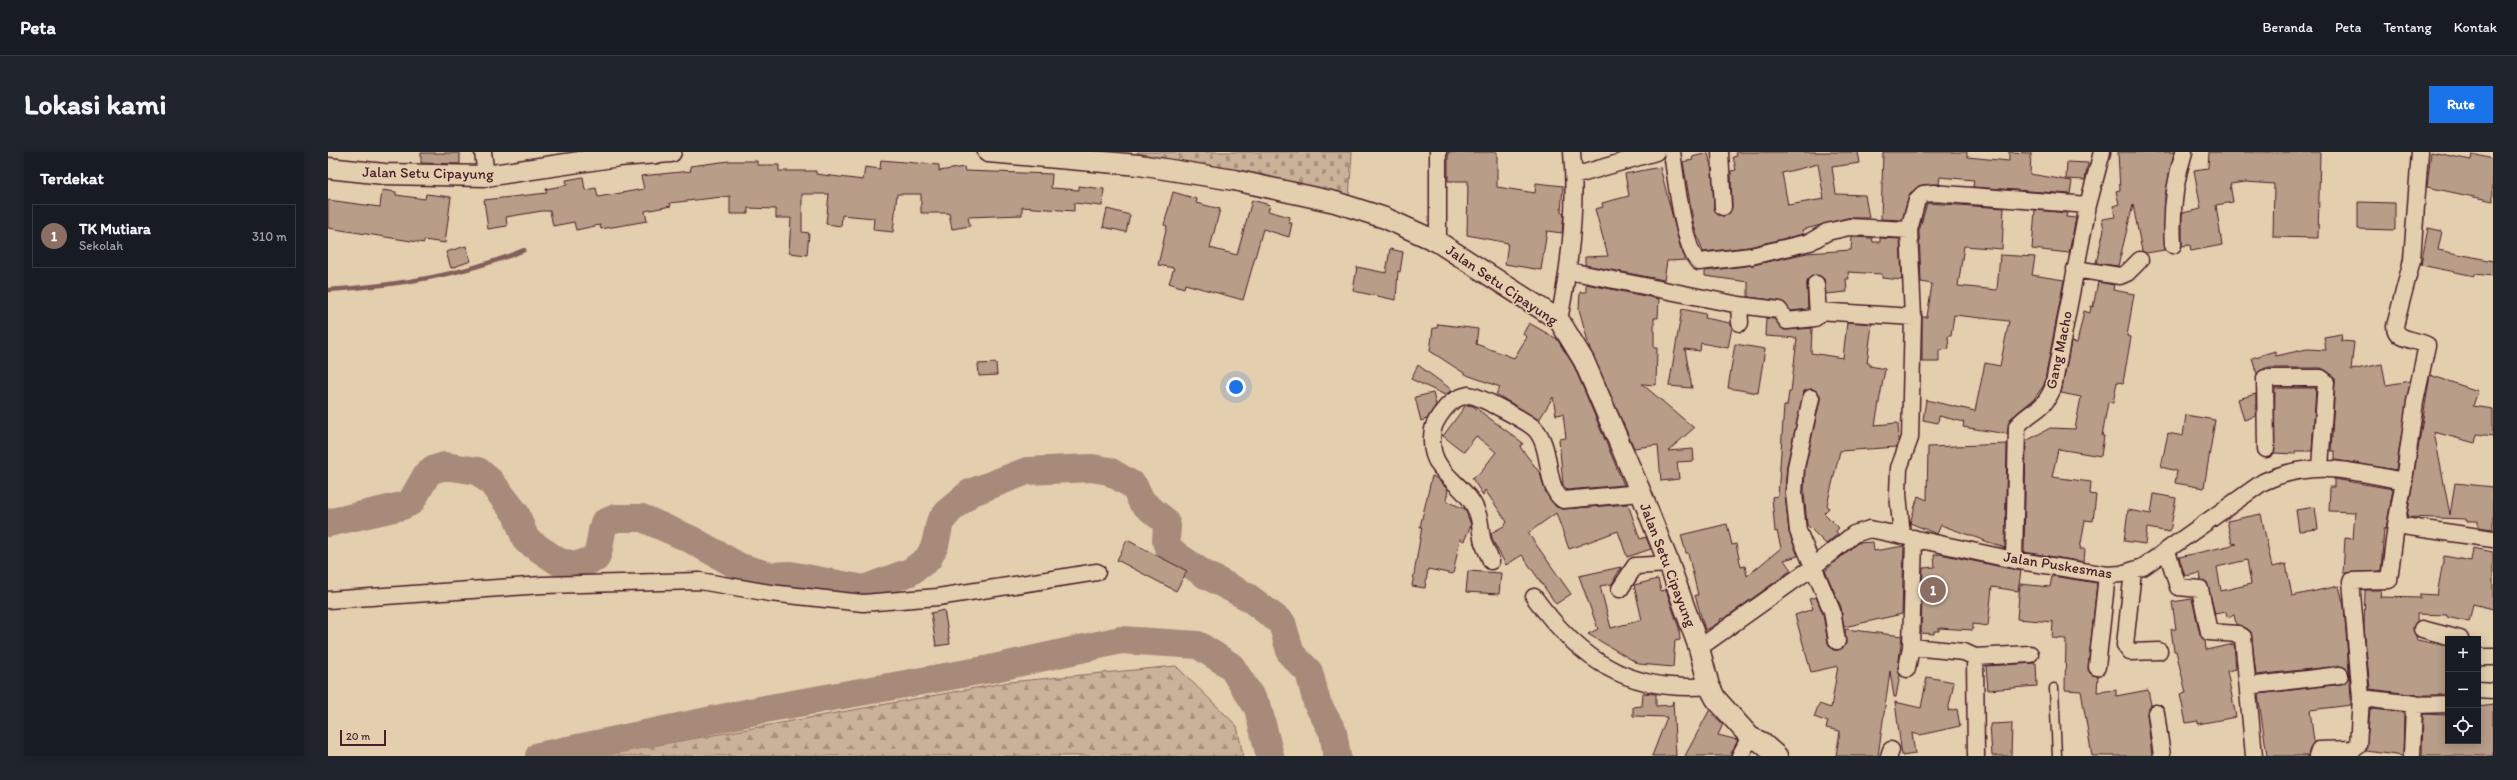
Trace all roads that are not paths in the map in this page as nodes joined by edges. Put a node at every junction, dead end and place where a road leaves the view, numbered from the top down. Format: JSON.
{"nodes":[{"id":1,"x":483,"y":152,"type":"edge"},
{"id":2,"x":661,"y":152,"type":"edge"},
{"id":3,"x":988,"y":152,"type":"edge"},
{"id":4,"x":1438,"y":152,"type":"edge"},
{"id":5,"x":1572,"y":152,"type":"edge"},
{"id":6,"x":1656,"y":152,"type":"edge"},
{"id":7,"x":1672,"y":152,"type":"edge"},
{"id":8,"x":1720,"y":152,"type":"edge"},
{"id":9,"x":2102,"y":152,"type":"edge"},
{"id":10,"x":2184,"y":152,"type":"edge"},
{"id":11,"x":2420,"y":152,"type":"edge"},
{"id":12,"x":1083,"y":156,"type":"edge"},
{"id":13,"x":1138,"y":158,"type":"edge"},
{"id":14,"x":328,"y":168,"type":"edge"},
{"id":15,"x":486,"y":176,"type":"junction"},
{"id":16,"x":1574,"y":176,"type":"junction"},
{"id":17,"x":2088,"y":205,"type":"junction"},
{"id":18,"x":1723,"y":207,"type":"dead end"},
{"id":19,"x":1909,"y":230,"type":"junction"},
{"id":20,"x":1438,"y":242,"type":"junction"},
{"id":21,"x":2173,"y":245,"type":"dead end"},
{"id":22,"x":2140,"y":260,"type":"dead end"},
{"id":23,"x":2075,"y":269,"type":"junction"},
{"id":24,"x":1569,"y":271,"type":"junction"},
{"id":25,"x":1816,"y":284,"type":"dead end"},
{"id":26,"x":1739,"y":305,"type":"junction"},
{"id":27,"x":1818,"y":310,"type":"junction"},
{"id":28,"x":1913,"y":317,"type":"junction"},
{"id":29,"x":1559,"y":320,"type":"junction"},
{"id":30,"x":1740,"y":323,"type":"dead end"},
{"id":31,"x":1811,"y":398,"type":"dead end"},
{"id":32,"x":2266,"y":449,"type":"dead end"},
{"id":33,"x":2320,"y":467,"type":"junction"},
{"id":34,"x":2404,"y":480,"type":"junction"},
{"id":35,"x":1641,"y":493,"type":"junction"},
{"id":36,"x":2396,"y":525,"type":"junction"},
{"id":37,"x":1908,"y":537,"type":"junction"},
{"id":38,"x":2493,"y":539,"type":"edge"},
{"id":39,"x":2167,"y":551,"type":"junction"},
{"id":40,"x":2014,"y":560,"type":"junction"},
{"id":41,"x":1492,"y":561,"type":"dead end"},
{"id":42,"x":1669,"y":564,"type":"junction"},
{"id":43,"x":1813,"y":567,"type":"junction"},
{"id":44,"x":2133,"y":571,"type":"junction"},
{"id":45,"x":1097,"y":572,"type":"dead end"},
{"id":46,"x":2107,"y":575,"type":"junction"},
{"id":47,"x":1620,"y":589,"type":"dead end"},
{"id":48,"x":1534,"y":597,"type":"dead end"},
{"id":49,"x":328,"y":600,"type":"edge"},
{"id":50,"x":2422,"y":629,"type":"dead end"},
{"id":51,"x":2449,"y":636,"type":"edge"},
{"id":52,"x":1838,"y":641,"type":"dead end"},
{"id":53,"x":1911,"y":647,"type":"junction"},
{"id":54,"x":1699,"y":648,"type":"junction"},
{"id":55,"x":2159,"y":651,"type":"dead end"},
{"id":56,"x":2030,"y":654,"type":"dead end"},
{"id":57,"x":2481,"y":656,"type":"edge"},
{"id":58,"x":1975,"y":657,"type":"junction"},
{"id":59,"x":2493,"y":657,"type":"edge"},
{"id":60,"x":2097,"y":666,"type":"dead end"},
{"id":61,"x":1907,"y":669,"type":"dead end"},
{"id":62,"x":2340,"y":675,"type":"dead end"},
{"id":63,"x":1709,"y":686,"type":"junction"},
{"id":64,"x":2248,"y":686,"type":"junction"},
{"id":65,"x":2054,"y":688,"type":"dead end"},
{"id":66,"x":2481,"y":690,"type":"edge"},
{"id":67,"x":2493,"y":691,"type":"edge"},
{"id":68,"x":2361,"y":698,"type":"junction"},
{"id":69,"x":2415,"y":704,"type":"junction"},
{"id":70,"x":2445,"y":704,"type":"edge"},
{"id":71,"x":2156,"y":713,"type":"dead end"},
{"id":72,"x":1750,"y":737,"type":"junction"},
{"id":73,"x":1740,"y":756,"type":"edge"},
{"id":74,"x":1777,"y":756,"type":"edge"},
{"id":75,"x":1976,"y":756,"type":"edge"},
{"id":76,"x":2057,"y":756,"type":"edge"},
{"id":77,"x":2162,"y":756,"type":"edge"},
{"id":78,"x":2254,"y":756,"type":"edge"},
{"id":79,"x":2317,"y":756,"type":"edge"},
{"id":80,"x":2412,"y":756,"type":"edge"}],
"edges":[{"from":1,"to":15,"type":"street"},
{"from":2,"to":15,"type":"street","name":"Jalan Setu Cipayung"},
{"from":3,"to":12,"type":"street","name":"Jalan Setu Cipayung"},
{"from":4,"to":20,"type":"street"},
{"from":5,"to":16,"type":"street"},
{"from":6,"to":16,"type":"street"},
{"from":7,"to":19,"type":"street"},
{"from":8,"to":18,"type":"street"},
{"from":9,"to":17,"type":"street","name":"Gang Macho"},
{"from":10,"to":21,"type":"street"},
{"from":11,"to":34,"type":"street"},
{"from":12,"to":13,"type":"street","name":"Jalan Setu Cipayung"},
{"from":13,"to":20,"type":"street","name":"Jalan Setu Cipayung"},
{"from":14,"to":15,"type":"street","name":"Jalan Setu Cipayung"},
{"from":16,"to":24,"type":"street"},
{"from":17,"to":19,"type":"street"},
{"from":17,"to":23,"type":"street","name":"Gang Macho"},
{"from":19,"to":28,"type":"street"},
{"from":20,"to":29,"type":"street","name":"Jalan Setu Cipayung"},
{"from":22,"to":23,"type":"street"},
{"from":23,"to":40,"type":"street","name":"Gang Macho"},
{"from":24,"to":26,"type":"street"},
{"from":24,"to":29,"type":"street"},
{"from":25,"to":27,"type":"street"},
{"from":26,"to":27,"type":"street"},
{"from":26,"to":30,"type":"street"},
{"from":27,"to":28,"type":"street"},
{"from":28,"to":37,"type":"street"},
{"from":29,"to":35,"type":"street","name":"Jalan Setu Cipayung"},
{"from":31,"to":43,"type":"street"},
{"from":32,"to":33,"type":"street"},
{"from":33,"to":34,"type":"street","name":"Jalan Puskesmas"},
{"from":33,"to":39,"type":"street","name":"Jalan Puskesmas"},
{"from":34,"to":36,"type":"street"},
{"from":35,"to":41,"type":"street"},
{"from":35,"to":42,"type":"street","name":"Jalan Setu Cipayung"},
{"from":36,"to":38,"type":"street"},
{"from":36,"to":68,"type":"street"},
{"from":37,"to":40,"type":"street","name":"Jalan Puskesmas"},
{"from":37,"to":43,"type":"street","name":"Jalan Puskesmas"},
{"from":37,"to":53,"type":"street"},
{"from":39,"to":44,"type":"street","name":"Jalan Puskesmas"},
{"from":39,"to":64,"type":"street"},
{"from":40,"to":46,"type":"street","name":"Jalan Puskesmas"},
{"from":42,"to":47,"type":"street"},
{"from":42,"to":54,"type":"street","name":"Jalan Setu Cipayung"},
{"from":43,"to":52,"type":"street"},
{"from":43,"to":54,"type":"street","name":"Jalan Puskesmas"},
{"from":44,"to":46,"type":"street","name":"Jalan Puskesmas"},
{"from":44,"to":55,"type":"street"},
{"from":45,"to":49,"type":"street"},
{"from":46,"to":60,"type":"street"},
{"from":48,"to":63,"type":"street"},
{"from":50,"to":51,"type":"street"},
{"from":53,"to":58,"type":"street"},
{"from":53,"to":61,"type":"street"},
{"from":54,"to":63,"type":"street","name":"Jalan Setu Cipayung"},
{"from":56,"to":58,"type":"street"},
{"from":57,"to":59,"type":"street"},
{"from":58,"to":75,"type":"street"},
{"from":62,"to":64,"type":"street"},
{"from":63,"to":72,"type":"street","name":"Jalan Setu Cipayung"},
{"from":64,"to":78,"type":"street"},
{"from":65,"to":76,"type":"lane"},
{"from":66,"to":67,"type":"street"},
{"from":68,"to":69,"type":"street"},
{"from":68,"to":79,"type":"street"},
{"from":69,"to":70,"type":"street"},
{"from":69,"to":80,"type":"street"},
{"from":71,"to":77,"type":"street"},
{"from":72,"to":73,"type":"street"},
{"from":72,"to":74,"type":"street","name":"Jalan Setu Cipayung"}]}
